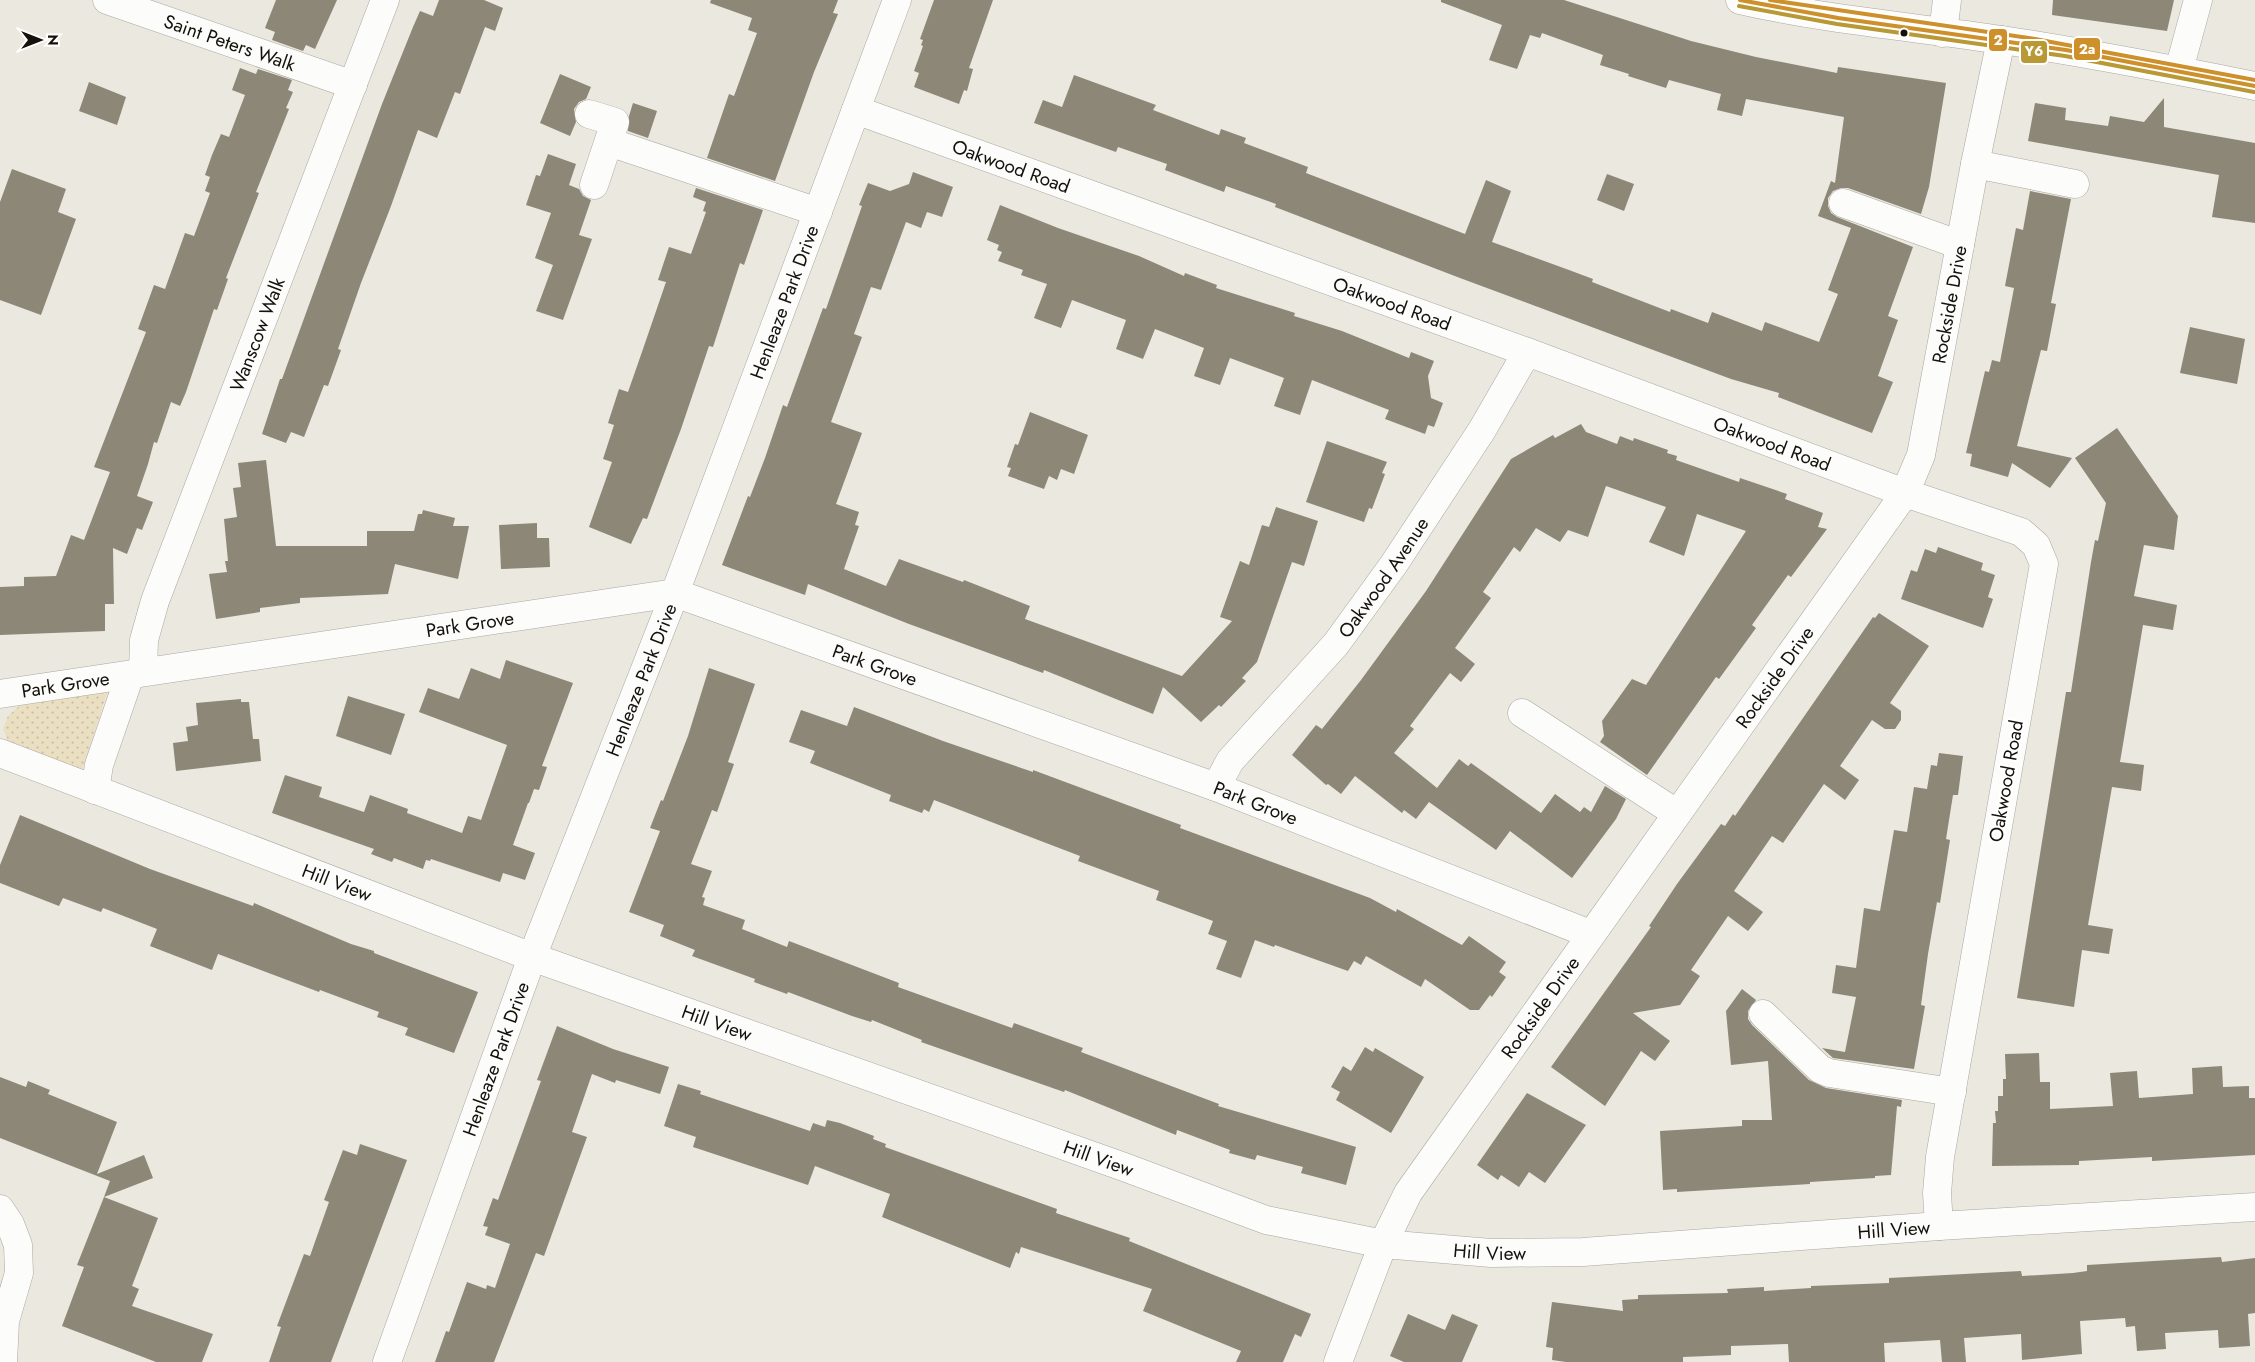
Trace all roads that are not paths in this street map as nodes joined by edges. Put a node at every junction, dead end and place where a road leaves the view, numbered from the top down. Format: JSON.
{"nodes":[{"id":1,"x":107,"y":0,"type":"edge"},
{"id":2,"x":385,"y":0,"type":"edge"},
{"id":3,"x":897,"y":0,"type":"edge"},
{"id":4,"x":1947,"y":0,"type":"edge"},
{"id":5,"x":2198,"y":0,"type":"edge"},
{"id":6,"x":1755,"y":2,"type":"edge"},
{"id":7,"x":1943,"y":33,"type":"junction"},
{"id":8,"x":2001,"y":40,"type":"junction"},
{"id":9,"x":2179,"y":70,"type":"junction"},
{"id":10,"x":353,"y":85,"type":"junction"},
{"id":11,"x":2255,"y":86,"type":"edge"},
{"id":12,"x":856,"y":110,"type":"junction"},
{"id":13,"x":589,"y":114,"type":"dead end"},
{"id":14,"x":609,"y":142,"type":"junction"},
{"id":15,"x":1975,"y":164,"type":"junction"},
{"id":16,"x":2075,"y":184,"type":"dead end"},
{"id":17,"x":594,"y":185,"type":"dead end"},
{"id":18,"x":1843,"y":203,"type":"dead end"},
{"id":19,"x":818,"y":212,"type":"junction"},
{"id":20,"x":1960,"y":245,"type":"junction"},
{"id":21,"x":1527,"y":352,"type":"junction"},
{"id":22,"x":1905,"y":493,"type":"junction"},
{"id":23,"x":675,"y":593,"type":"junction"},
{"id":24,"x":137,"y":673,"type":"junction"},
{"id":25,"x":0,"y":694,"type":"edge"},
{"id":26,"x":1522,"y":713,"type":"dead end"},
{"id":27,"x":0,"y":753,"type":"edge"},
{"id":28,"x":1216,"y":787,"type":"junction"},
{"id":29,"x":95,"y":790,"type":"junction"},
{"id":30,"x":1676,"y":813,"type":"junction"},
{"id":31,"x":1590,"y":934,"type":"junction"},
{"id":32,"x":532,"y":957,"type":"junction"},
{"id":33,"x":1763,"y":1014,"type":"dead end"},
{"id":34,"x":1952,"y":1092,"type":"junction"},
{"id":35,"x":2255,"y":1207,"type":"edge"},
{"id":36,"x":0,"y":1209,"type":"edge"},
{"id":37,"x":1939,"y":1226,"type":"junction"},
{"id":38,"x":1383,"y":1244,"type":"junction"},
{"id":39,"x":2,"y":1362,"type":"edge"},
{"id":40,"x":387,"y":1362,"type":"edge"},
{"id":41,"x":1338,"y":1362,"type":"edge"}],
"edges":[{"from":1,"to":10,"type":"street","name":"Saint Peters Walk"},
{"from":2,"to":10,"type":"street","name":"Wanscow Walk"},
{"from":3,"to":12,"type":"street","name":"Henleaze Park Drive"},
{"from":4,"to":7,"type":"street"},
{"from":5,"to":9,"type":"street"},
{"from":6,"to":7,"type":"street"},
{"from":7,"to":8,"type":"street"},
{"from":8,"to":9,"type":"street"},
{"from":8,"to":15,"type":"street","name":"Rockside Drive"},
{"from":9,"to":11,"type":"street"},
{"from":10,"to":24,"type":"street","name":"Wanscow Walk"},
{"from":12,"to":19,"type":"street","name":"Henleaze Park Drive"},
{"from":12,"to":21,"type":"street","name":"Oakwood Road"},
{"from":13,"to":14,"type":"street"},
{"from":14,"to":17,"type":"street"},
{"from":14,"to":19,"type":"street"},
{"from":15,"to":16,"type":"street"},
{"from":15,"to":20,"type":"street","name":"Rockside Drive"},
{"from":18,"to":20,"type":"street"},
{"from":19,"to":23,"type":"street","name":"Henleaze Park Drive"},
{"from":20,"to":22,"type":"street","name":"Rockside Drive"},
{"from":21,"to":22,"type":"street","name":"Oakwood Road"},
{"from":21,"to":28,"type":"street","name":"Oakwood Avenue"},
{"from":22,"to":30,"type":"street","name":"Rockside Drive"},
{"from":22,"to":34,"type":"street","name":"Oakwood Road"},
{"from":23,"to":24,"type":"street","name":"Park Grove"},
{"from":23,"to":28,"type":"street","name":"Park Grove"},
{"from":23,"to":32,"type":"street","name":"Henleaze Park Drive"},
{"from":24,"to":25,"type":"street","name":"Park Grove"},
{"from":24,"to":29,"type":"street","name":"Park Grove"},
{"from":26,"to":30,"type":"street"},
{"from":27,"to":29,"type":"street","name":"Hill View"},
{"from":28,"to":31,"type":"street","name":"Park Grove"},
{"from":29,"to":32,"type":"street","name":"Hill View"},
{"from":30,"to":31,"type":"street","name":"Rockside Drive"},
{"from":31,"to":38,"type":"street","name":"Rockside Drive"},
{"from":32,"to":38,"type":"street","name":"Hill View"},
{"from":32,"to":40,"type":"street","name":"Henleaze Park Drive"},
{"from":33,"to":34,"type":"street"},
{"from":34,"to":37,"type":"street","name":"Oakwood Road"},
{"from":35,"to":37,"type":"street","name":"Hill View"},
{"from":36,"to":39,"type":"street"},
{"from":37,"to":38,"type":"street","name":"Hill View"},
{"from":38,"to":41,"type":"street","name":"Rockside Drive"}]}
